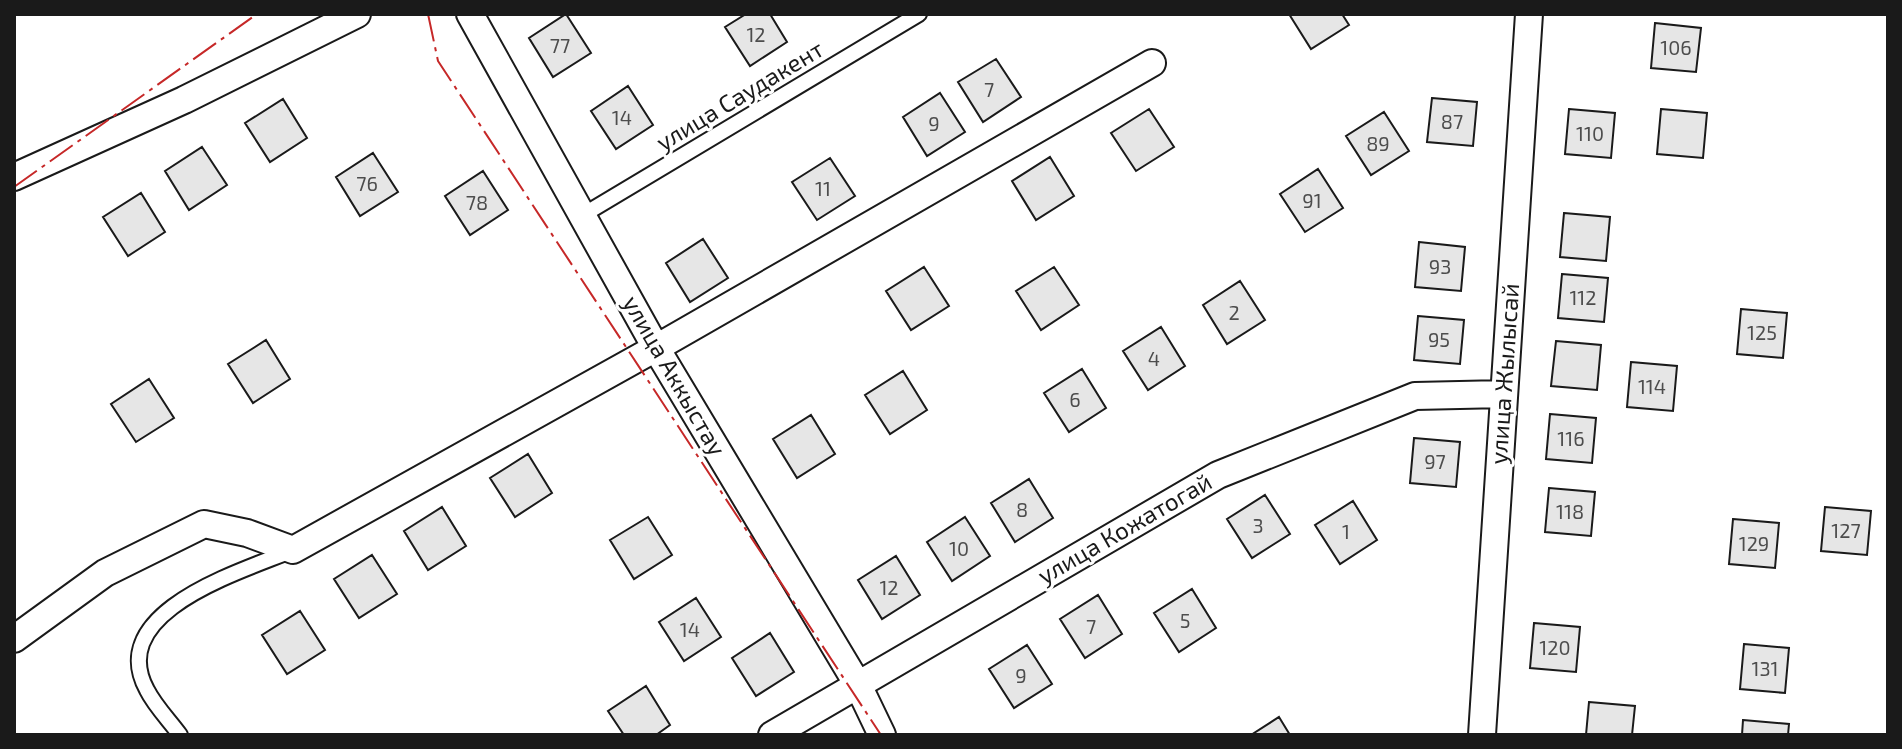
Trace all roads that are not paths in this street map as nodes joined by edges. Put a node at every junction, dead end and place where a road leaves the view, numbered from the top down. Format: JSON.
{"nodes":[{"id":1,"x":357,"y":14,"type":"edge"},
{"id":2,"x":470,"y":14,"type":"edge"},
{"id":3,"x":919,"y":14,"type":"edge"},
{"id":4,"x":1529,"y":14,"type":"edge"},
{"id":5,"x":1152,"y":63,"type":"dead end"},
{"id":6,"x":14,"y":177,"type":"edge"},
{"id":7,"x":583,"y":215,"type":"junction"},
{"id":8,"x":656,"y":348,"type":"junction"},
{"id":9,"x":1504,"y":394,"type":"junction"},
{"id":10,"x":293,"y":550,"type":"junction"},
{"id":11,"x":14,"y":639,"type":"edge"},
{"id":12,"x":858,"y":685,"type":"junction"},
{"id":13,"x":180,"y":735,"type":"edge"},
{"id":14,"x":772,"y":735,"type":"edge"},
{"id":15,"x":882,"y":735,"type":"edge"},
{"id":16,"x":1482,"y":735,"type":"edge"}],
"edges":[{"from":1,"to":6,"type":"street"},
{"from":2,"to":7,"type":"street","name":"улица Аккыстау"},
{"from":3,"to":7,"type":"lane","name":"улица Саудакент"},
{"from":4,"to":9,"type":"street","name":"улица Жылысай"},
{"from":5,"to":8,"type":"street"},
{"from":7,"to":8,"type":"street","name":"улица Аккыстау"},
{"from":8,"to":10,"type":"street"},
{"from":8,"to":12,"type":"street","name":"улица Аккыстау"},
{"from":9,"to":12,"type":"street","name":"улица Кожатогай"},
{"from":9,"to":16,"type":"street","name":"улица Жылысай"},
{"from":10,"to":11,"type":"street"},
{"from":10,"to":13,"type":"lane"},
{"from":12,"to":14,"type":"street","name":"улица Кожатогай"},
{"from":12,"to":15,"type":"street","name":"улица Аккыстау"}]}
